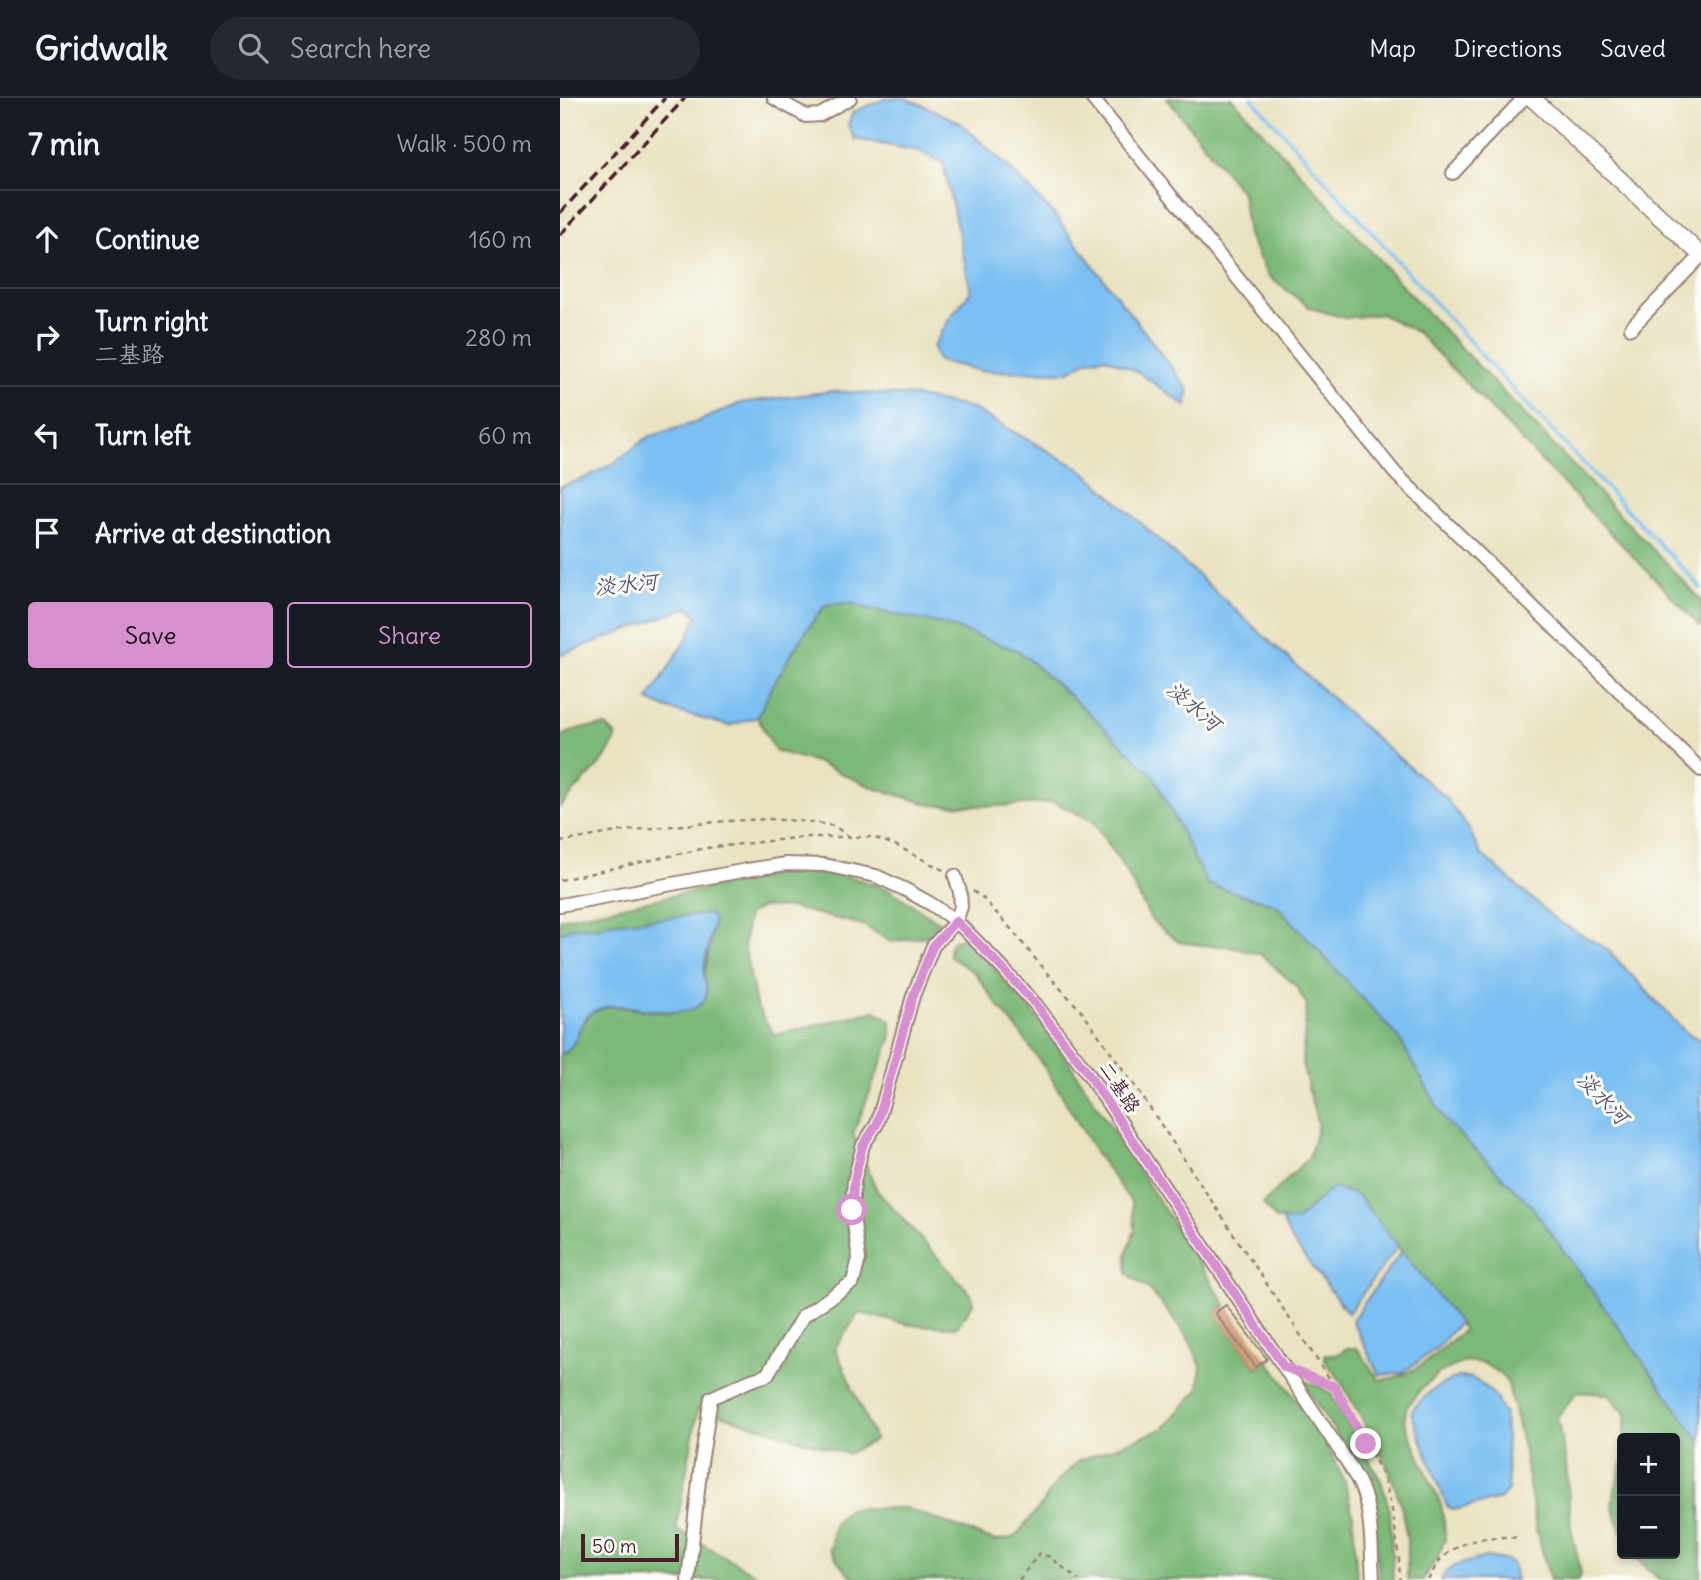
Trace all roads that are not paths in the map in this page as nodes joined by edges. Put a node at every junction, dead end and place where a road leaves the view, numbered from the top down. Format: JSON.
{"nodes":[{"id":1,"x":774,"y":98,"type":"edge"},
{"id":2,"x":850,"y":98,"type":"edge"},
{"id":3,"x":1092,"y":98,"type":"edge"},
{"id":4,"x":1524,"y":98,"type":"edge"},
{"id":5,"x":1532,"y":98,"type":"edge"},
{"id":6,"x":1453,"y":173,"type":"dead end"},
{"id":7,"x":1701,"y":256,"type":"edge"},
{"id":8,"x":1631,"y":328,"type":"dead end"},
{"id":9,"x":1701,"y":770,"type":"edge"},
{"id":10,"x":955,"y":876,"type":"road end"},
{"id":11,"x":560,"y":905,"type":"edge"},
{"id":12,"x":956,"y":921,"type":"junction"},
{"id":13,"x":688,"y":1580,"type":"edge"},
{"id":14,"x":1373,"y":1580,"type":"edge"}],
"edges":[{"from":1,"to":2,"type":"street"},
{"from":3,"to":9,"type":"street"},
{"from":4,"to":6,"type":"street"},
{"from":5,"to":7,"type":"main road"},
{"from":7,"to":8,"type":"street"},
{"from":10,"to":12,"type":"street"},
{"from":11,"to":12,"type":"street","name":"二基路"},
{"from":12,"to":13,"type":"street"},
{"from":12,"to":14,"type":"street","name":"二基路"}]}
